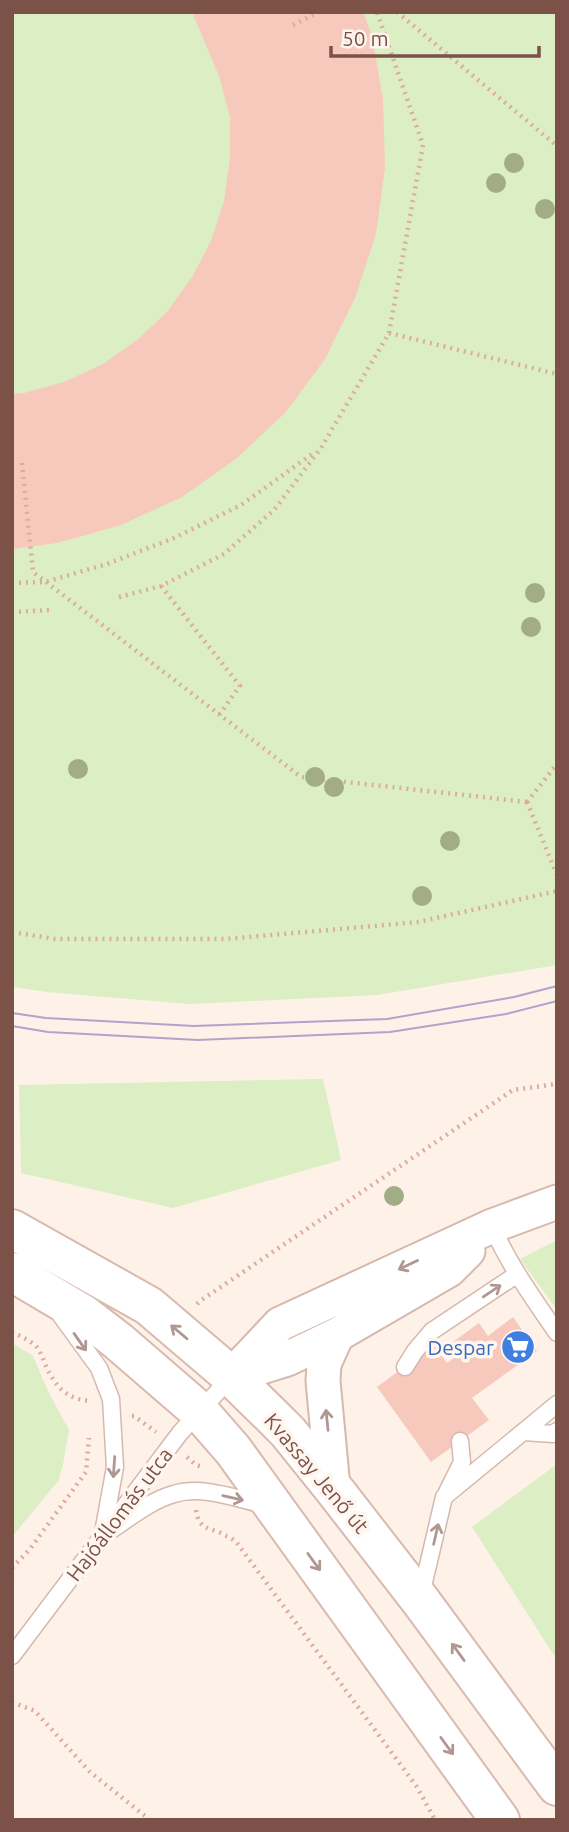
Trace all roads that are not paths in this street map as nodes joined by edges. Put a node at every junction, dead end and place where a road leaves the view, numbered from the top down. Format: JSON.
{"nodes":[{"id":1,"x":557,"y":1202,"type":"edge"},
{"id":2,"x":492,"y":1226,"type":"junction"},
{"id":3,"x":12,"y":1230,"type":"edge"},
{"id":4,"x":516,"y":1275,"type":"junction"},
{"id":5,"x":27,"y":1280,"type":"edge"},
{"id":6,"x":557,"y":1333,"type":"edge"},
{"id":7,"x":337,"y":1335,"type":"junction"},
{"id":8,"x":405,"y":1367,"type":"dead end"},
{"id":9,"x":231,"y":1376,"type":"junction"},
{"id":10,"x":557,"y":1404,"type":"edge"},
{"id":11,"x":199,"y":1411,"type":"junction"},
{"id":12,"x":557,"y":1431,"type":"edge"},
{"id":13,"x":524,"y":1432,"type":"junction"},
{"id":14,"x":460,"y":1441,"type":"dead end"},
{"id":15,"x":333,"y":1488,"type":"junction"},
{"id":16,"x":444,"y":1497,"type":"junction"},
{"id":17,"x":274,"y":1507,"type":"junction"},
{"id":18,"x":102,"y":1536,"type":"junction"},
{"id":19,"x":420,"y":1600,"type":"junction"},
{"id":20,"x":12,"y":1656,"type":"edge"},
{"id":21,"x":557,"y":1786,"type":"edge"},
{"id":22,"x":500,"y":1820,"type":"edge"}],
"edges":[{"from":1,"to":2,"type":"street","name":"Hajóállomás utca"},
{"from":2,"to":4,"type":"lane"},
{"from":2,"to":7,"type":"street","name":"Hajóállomás utca"},
{"from":2,"to":9,"type":"street","name":"Hajóállomás utca","one_way":true},
{"from":9,"to":3,"type":"main road","name":"Kvassay Jenő út","one_way":true},
{"from":4,"to":6,"type":"lane"},
{"from":8,"to":4,"type":"lane","one_way":true},
{"from":5,"to":11,"type":"main road"},
{"from":5,"to":18,"type":"lane","one_way":true},
{"from":7,"to":9,"type":"street","name":"Hajóállomás utca"},
{"from":15,"to":7,"type":"street","one_way":true},
{"from":9,"to":11,"type":"lane","name":"Hajóállomás utca"},
{"from":9,"to":15,"type":"main road","name":"Kvassay Jenő út"},
{"from":10,"to":13,"type":"lane"},
{"from":11,"to":17,"type":"main road"},
{"from":11,"to":18,"type":"lane","name":"Hajóállomás utca"},
{"from":12,"to":13,"type":"lane"},
{"from":13,"to":16,"type":"lane"},
{"from":14,"to":16,"type":"lane"},
{"from":15,"to":19,"type":"main road","name":"Kvassay Jenő út"},
{"from":19,"to":16,"type":"lane","one_way":true},
{"from":18,"to":17,"type":"lane","one_way":true},
{"from":17,"to":22,"type":"main road","one_way":true},
{"from":18,"to":20,"type":"lane","name":"Hajóállomás utca"},
{"from":21,"to":19,"type":"main road","name":"Kvassay Jenő út","one_way":true}]}
